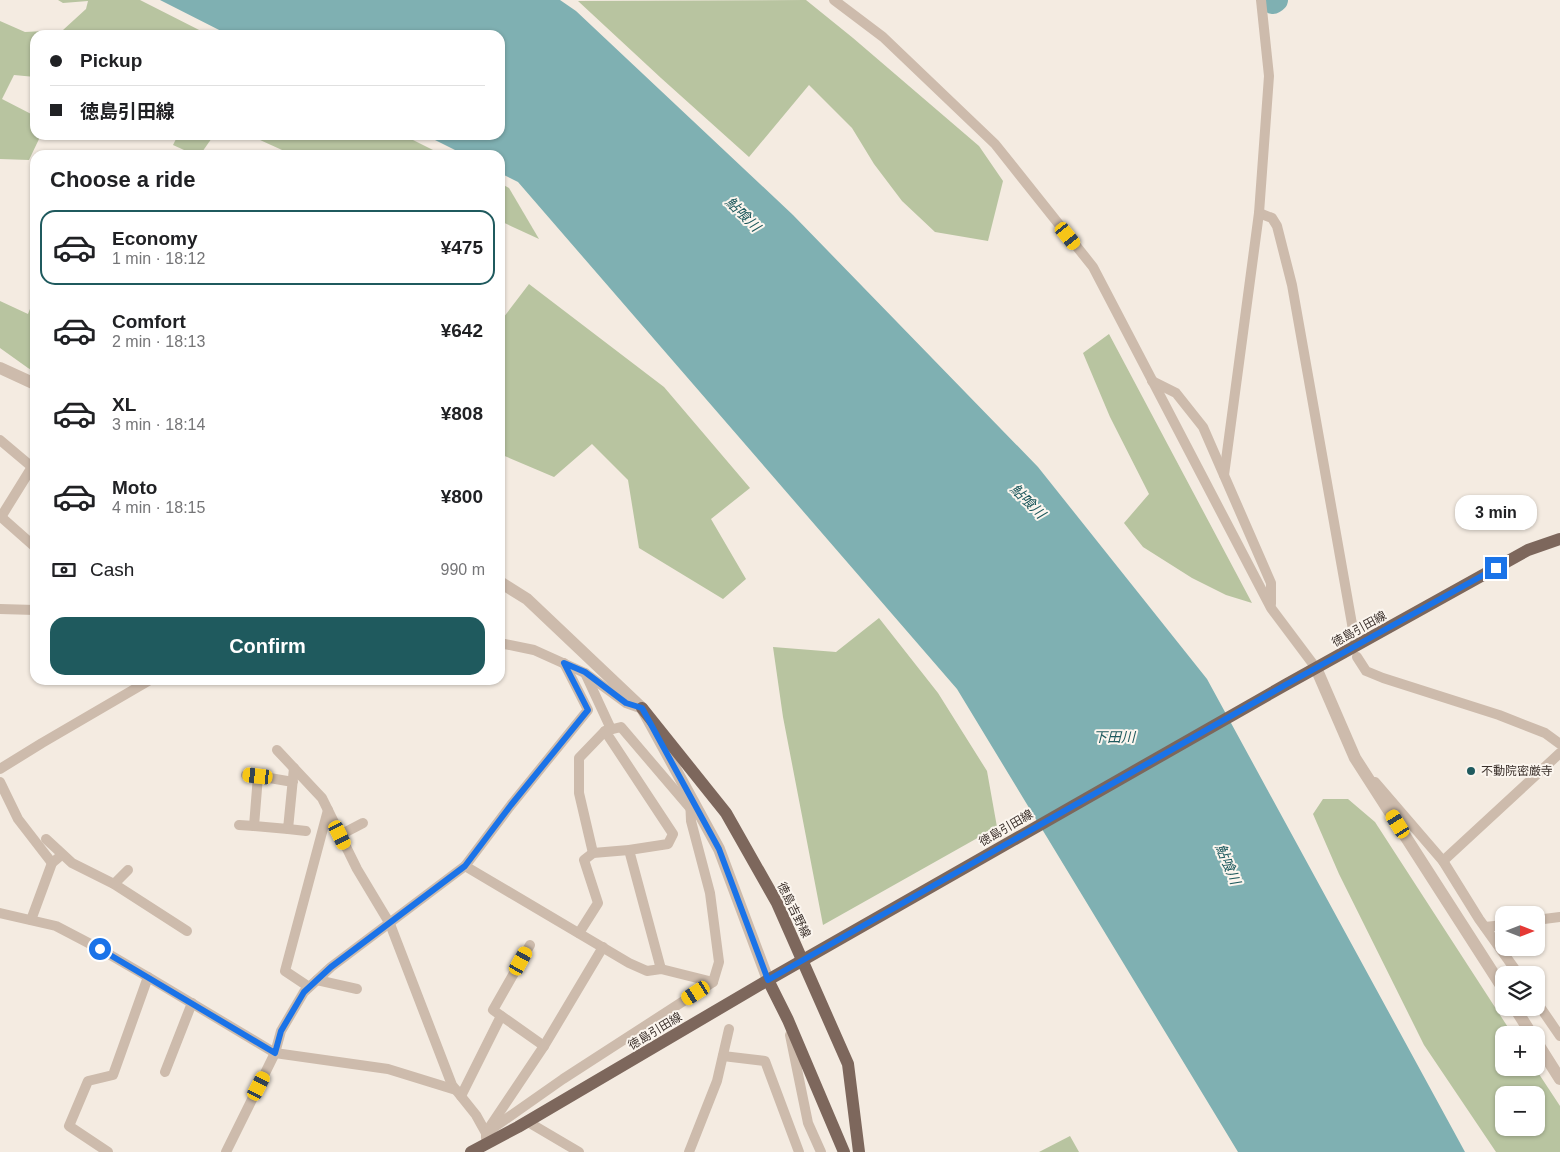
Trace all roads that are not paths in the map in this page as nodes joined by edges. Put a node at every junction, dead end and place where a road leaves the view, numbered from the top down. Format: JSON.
{"nodes":[{"id":1,"x":834,"y":0,"type":"edge"},
{"id":2,"x":1260,"y":0,"type":"edge"},
{"id":3,"x":1259,"y":213,"type":"junction"},
{"id":4,"x":0,"y":368,"type":"edge"},
{"id":5,"x":1152,"y":381,"type":"junction"},
{"id":6,"x":30,"y":382,"type":"edge"},
{"id":7,"x":0,"y":440,"type":"edge"},
{"id":8,"x":30,"y":464,"type":"edge"},
{"id":9,"x":30,"y":469,"type":"edge"},
{"id":10,"x":1224,"y":475,"type":"junction"},
{"id":11,"x":1,"y":516,"type":"edge"},
{"id":12,"x":1560,"y":540,"type":"edge"},
{"id":13,"x":30,"y":542,"type":"edge"},
{"id":14,"x":505,"y":585,"type":"edge"},
{"id":15,"x":1271,"y":608,"type":"junction"},
{"id":16,"x":0,"y":609,"type":"edge"},
{"id":17,"x":30,"y":610,"type":"edge"},
{"id":18,"x":1352,"y":624,"type":"tunnel mouth"},
{"id":19,"x":505,"y":644,"type":"edge"},
{"id":20,"x":1357,"y":656,"type":"tunnel mouth"},
{"id":21,"x":564,"y":663,"type":"junction"},
{"id":22,"x":1316,"y":668,"type":"junction"},
{"id":23,"x":585,"y":672,"type":"junction"},
{"id":24,"x":142,"y":685,"type":"edge"},
{"id":25,"x":642,"y":708,"type":"junction"},
{"id":26,"x":608,"y":730,"type":"junction"},
{"id":27,"x":1560,"y":744,"type":"edge"},
{"id":28,"x":278,"y":750,"type":"dead end"},
{"id":29,"x":1560,"y":753,"type":"edge"},
{"id":30,"x":1355,"y":758,"type":"junction"},
{"id":31,"x":294,"y":768,"type":"junction"},
{"id":32,"x":0,"y":769,"type":"edge"},
{"id":33,"x":246,"y":775,"type":"dead end"},
{"id":34,"x":258,"y":776,"type":"junction"},
{"id":35,"x":0,"y":782,"type":"edge"},
{"id":36,"x":292,"y":782,"type":"junction"},
{"id":37,"x":690,"y":803,"type":"junction"},
{"id":38,"x":328,"y":810,"type":"junction"},
{"id":39,"x":363,"y":823,"type":"dead end"},
{"id":40,"x":238,"y":825,"type":"dead end"},
{"id":41,"x":254,"y":826,"type":"junction"},
{"id":42,"x":288,"y":829,"type":"junction"},
{"id":43,"x":306,"y":831,"type":"dead end"},
{"id":44,"x":340,"y":835,"type":"junction"},
{"id":45,"x":46,"y":839,"type":"dead end"},
{"id":46,"x":629,"y":850,"type":"junction"},
{"id":47,"x":593,"y":853,"type":"junction"},
{"id":48,"x":62,"y":854,"type":"junction"},
{"id":49,"x":1443,"y":861,"type":"junction"},
{"id":50,"x":52,"y":863,"type":"junction"},
{"id":51,"x":465,"y":866,"type":"junction"},
{"id":52,"x":128,"y":870,"type":"dead end"},
{"id":53,"x":114,"y":884,"type":"junction"},
{"id":54,"x":0,"y":913,"type":"edge"},
{"id":55,"x":1560,"y":917,"type":"edge"},
{"id":56,"x":1545,"y":919,"type":"edge"},
{"id":57,"x":31,"y":920,"type":"junction"},
{"id":58,"x":390,"y":924,"type":"junction"},
{"id":59,"x":1495,"y":926,"type":"edge"},
{"id":60,"x":1485,"y":927,"type":"junction"},
{"id":61,"x":187,"y":931,"type":"dead end"},
{"id":62,"x":579,"y":933,"type":"junction"},
{"id":63,"x":530,"y":944,"type":"dead end"},
{"id":64,"x":603,"y":948,"type":"junction"},
{"id":65,"x":1513,"y":966,"type":"edge"},
{"id":66,"x":661,"y":969,"type":"junction"},
{"id":67,"x":1495,"y":976,"type":"edge"},
{"id":68,"x":148,"y":977,"type":"junction"},
{"id":69,"x":772,"y":978,"type":"junction"},
{"id":70,"x":713,"y":982,"type":"junction"},
{"id":71,"x":313,"y":984,"type":"junction"},
{"id":72,"x":357,"y":989,"type":"dead end"},
{"id":73,"x":192,"y":1003,"type":"junction"},
{"id":74,"x":1545,"y":1014,"type":"edge"},
{"id":75,"x":501,"y":1016,"type":"junction"},
{"id":76,"x":788,"y":1020,"type":"junction"},
{"id":77,"x":729,"y":1029,"type":"dead end"},
{"id":78,"x":1560,"y":1036,"type":"edge"},
{"id":79,"x":544,"y":1046,"type":"junction"},
{"id":80,"x":275,"y":1053,"type":"junction"},
{"id":81,"x":1545,"y":1055,"type":"edge"},
{"id":82,"x":723,"y":1056,"type":"junction"},
{"id":83,"x":165,"y":1072,"type":"dead end"},
{"id":84,"x":1560,"y":1079,"type":"edge"},
{"id":85,"x":459,"y":1093,"type":"junction"},
{"id":86,"x":528,"y":1122,"type":"junction"},
{"id":87,"x":486,"y":1138,"type":"junction"},
{"id":88,"x":108,"y":1152,"type":"edge"},
{"id":89,"x":226,"y":1152,"type":"edge"},
{"id":90,"x":472,"y":1152,"type":"edge"},
{"id":91,"x":579,"y":1152,"type":"edge"},
{"id":92,"x":689,"y":1152,"type":"edge"},
{"id":93,"x":799,"y":1152,"type":"edge"},
{"id":94,"x":821,"y":1152,"type":"edge"},
{"id":95,"x":844,"y":1152,"type":"edge"},
{"id":96,"x":859,"y":1152,"type":"edge"}],
"edges":[{"from":1,"to":5,"type":"street"},
{"from":2,"to":3,"type":"street"},
{"from":3,"to":10,"type":"street"},
{"from":3,"to":18,"type":"street"},
{"from":4,"to":6,"type":"street"},
{"from":5,"to":10,"type":"street"},
{"from":5,"to":15,"type":"street"},
{"from":7,"to":8,"type":"street"},
{"from":9,"to":11,"type":"street"},
{"from":10,"to":15,"type":"street"},
{"from":11,"to":13,"type":"street"},
{"from":12,"to":22,"type":"main road","name":"徳島引田線"},
{"from":14,"to":25,"type":"street"},
{"from":15,"to":22,"type":"street"},
{"from":16,"to":17,"type":"street"},
{"from":19,"to":21,"type":"street"},
{"from":20,"to":27,"type":"street"},
{"from":21,"to":23,"type":"street"},
{"from":21,"to":51,"type":"street"},
{"from":22,"to":30,"type":"street"},
{"from":22,"to":69,"type":"main road","name":"徳島引田線"},
{"from":23,"to":25,"type":"street"},
{"from":23,"to":26,"type":"street"},
{"from":24,"to":32,"type":"street"},
{"from":25,"to":37,"type":"street"},
{"from":25,"to":96,"type":"main road","name":"徳島吉野線"},
{"from":26,"to":37,"type":"street"},
{"from":26,"to":46,"type":"street"},
{"from":26,"to":47,"type":"street"},
{"from":28,"to":31,"type":"street"},
{"from":29,"to":49,"type":"street"},
{"from":30,"to":49,"type":"street"},
{"from":30,"to":67,"type":"street"},
{"from":31,"to":36,"type":"street"},
{"from":31,"to":38,"type":"street"},
{"from":33,"to":34,"type":"street"},
{"from":34,"to":36,"type":"street"},
{"from":34,"to":41,"type":"street"},
{"from":35,"to":50,"type":"street"},
{"from":36,"to":42,"type":"street"},
{"from":37,"to":69,"type":"street"},
{"from":37,"to":70,"type":"street"},
{"from":38,"to":44,"type":"street"},
{"from":38,"to":71,"type":"street"},
{"from":39,"to":44,"type":"street"},
{"from":40,"to":41,"type":"street"},
{"from":41,"to":42,"type":"street"},
{"from":42,"to":43,"type":"street"},
{"from":44,"to":58,"type":"street"},
{"from":45,"to":48,"type":"street"},
{"from":46,"to":47,"type":"street"},
{"from":46,"to":66,"type":"street"},
{"from":47,"to":62,"type":"street"},
{"from":48,"to":50,"type":"street"},
{"from":48,"to":53,"type":"street"},
{"from":49,"to":60,"type":"street"},
{"from":50,"to":57,"type":"street"},
{"from":51,"to":58,"type":"street"},
{"from":51,"to":62,"type":"street"},
{"from":52,"to":53,"type":"street"},
{"from":53,"to":61,"type":"street"},
{"from":54,"to":57,"type":"street"},
{"from":55,"to":56,"type":"street"},
{"from":57,"to":68,"type":"street"},
{"from":58,"to":71,"type":"street"},
{"from":58,"to":85,"type":"street"},
{"from":59,"to":60,"type":"street"},
{"from":60,"to":65,"type":"street"},
{"from":62,"to":64,"type":"street"},
{"from":63,"to":75,"type":"street"},
{"from":64,"to":66,"type":"street"},
{"from":64,"to":79,"type":"street"},
{"from":66,"to":70,"type":"street"},
{"from":68,"to":73,"type":"street"},
{"from":68,"to":88,"type":"street"},
{"from":69,"to":76,"type":"main road"},
{"from":69,"to":86,"type":"main road","name":"徳島引田線"},
{"from":70,"to":87,"type":"street"},
{"from":71,"to":72,"type":"street"},
{"from":71,"to":80,"type":"street"},
{"from":73,"to":80,"type":"street"},
{"from":73,"to":83,"type":"street"},
{"from":74,"to":78,"type":"street"},
{"from":75,"to":79,"type":"street"},
{"from":75,"to":85,"type":"street"},
{"from":76,"to":94,"type":"street"},
{"from":76,"to":95,"type":"main road"},
{"from":77,"to":82,"type":"street"},
{"from":79,"to":87,"type":"street"},
{"from":80,"to":85,"type":"street"},
{"from":80,"to":89,"type":"street"},
{"from":81,"to":84,"type":"street"},
{"from":82,"to":92,"type":"street"},
{"from":82,"to":93,"type":"street"},
{"from":85,"to":87,"type":"street"},
{"from":86,"to":87,"type":"main road","name":"徳島引田線"},
{"from":86,"to":91,"type":"street"},
{"from":87,"to":90,"type":"main road","name":"徳島引田線"}]}
